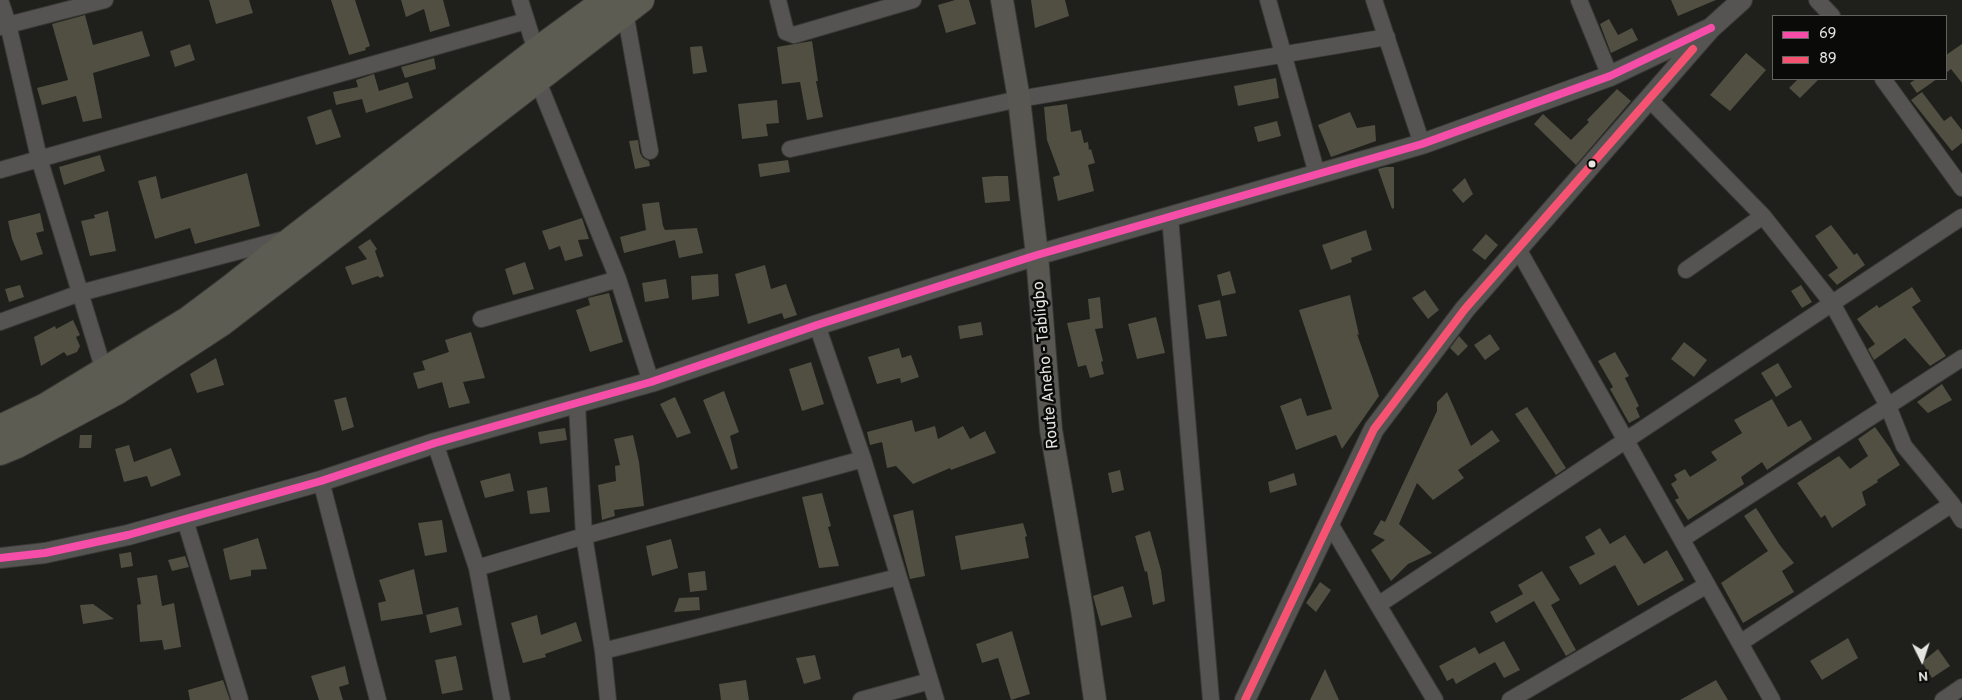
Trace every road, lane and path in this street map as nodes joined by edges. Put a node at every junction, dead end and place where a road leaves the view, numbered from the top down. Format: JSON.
{"nodes":[{"id":1,"x":0,"y":0,"type":"edge"},
{"id":2,"x":105,"y":0,"type":"edge"},
{"id":3,"x":520,"y":0,"type":"edge"},
{"id":4,"x":778,"y":0,"type":"edge"},
{"id":5,"x":913,"y":0,"type":"edge"},
{"id":6,"x":1002,"y":0,"type":"edge"},
{"id":7,"x":1268,"y":0,"type":"edge"},
{"id":8,"x":1374,"y":0,"type":"edge"},
{"id":9,"x":1579,"y":0,"type":"edge"},
{"id":10,"x":1817,"y":0,"type":"edge"},
{"id":11,"x":1736,"y":2,"type":"edge"},
{"id":12,"x":624,"y":4,"type":"edge"},
{"id":13,"x":1831,"y":15,"type":"edge"},
{"id":14,"x":526,"y":22,"type":"junction"},
{"id":15,"x":4,"y":25,"type":"edge"},
{"id":16,"x":1711,"y":28,"type":"junction"},
{"id":17,"x":1387,"y":37,"type":"junction"},
{"id":18,"x":536,"y":51,"type":"junction"},
{"id":19,"x":1284,"y":55,"type":"junction"},
{"id":20,"x":1610,"y":76,"type":"junction"},
{"id":21,"x":537,"y":79,"type":"junction"},
{"id":22,"x":1884,"y":80,"type":"edge"},
{"id":23,"x":1649,"y":99,"type":"junction"},
{"id":24,"x":1019,"y":100,"type":"junction"},
{"id":25,"x":1422,"y":144,"type":"junction"},
{"id":26,"x":790,"y":149,"type":"dead end"},
{"id":27,"x":650,"y":152,"type":"dead end"},
{"id":28,"x":39,"y":158,"type":"junction"},
{"id":29,"x":0,"y":170,"type":"edge"},
{"id":30,"x":1317,"y":174,"type":"junction"},
{"id":31,"x":1962,"y":188,"type":"edge"},
{"id":32,"x":1763,"y":216,"type":"junction"},
{"id":33,"x":1170,"y":217,"type":"junction"},
{"id":34,"x":1962,"y":217,"type":"edge"},
{"id":35,"x":295,"y":236,"type":"junction"},
{"id":36,"x":1518,"y":249,"type":"junction"},
{"id":37,"x":1037,"y":255,"type":"junction"},
{"id":38,"x":1686,"y":270,"type":"dead end"},
{"id":39,"x":618,"y":279,"type":"junction"},
{"id":40,"x":80,"y":293,"type":"junction"},
{"id":41,"x":1832,"y":303,"type":"junction"},
{"id":42,"x":481,"y":319,"type":"dead end"},
{"id":43,"x":0,"y":322,"type":"edge"},
{"id":44,"x":816,"y":325,"type":"junction"},
{"id":45,"x":1962,"y":358,"type":"edge"},
{"id":46,"x":104,"y":370,"type":"junction"},
{"id":47,"x":651,"y":382,"type":"junction"},
{"id":48,"x":577,"y":404,"type":"junction"},
{"id":49,"x":1888,"y":406,"type":"junction"},
{"id":50,"x":0,"y":428,"type":"edge"},
{"id":51,"x":1626,"y":440,"type":"junction"},
{"id":52,"x":435,"y":443,"type":"junction"},
{"id":53,"x":0,"y":452,"type":"edge"},
{"id":54,"x":863,"y":458,"type":"junction"},
{"id":55,"x":321,"y":481,"type":"junction"},
{"id":56,"x":1952,"y":504,"type":"junction"},
{"id":57,"x":185,"y":520,"type":"junction"},
{"id":58,"x":1962,"y":520,"type":"edge"},
{"id":59,"x":1329,"y":522,"type":"junction"},
{"id":60,"x":584,"y":536,"type":"junction"},
{"id":61,"x":1682,"y":539,"type":"junction"},
{"id":62,"x":0,"y":558,"type":"edge"},
{"id":63,"x":477,"y":568,"type":"junction"},
{"id":64,"x":898,"y":577,"type":"junction"},
{"id":65,"x":1707,"y":585,"type":"junction"},
{"id":66,"x":1378,"y":605,"type":"junction"},
{"id":67,"x":1740,"y":643,"type":"junction"},
{"id":68,"x":603,"y":651,"type":"junction"},
{"id":69,"x":930,"y":680,"type":"junction"},
{"id":70,"x":1962,"y":687,"type":"edge"},
{"id":71,"x":240,"y":700,"type":"edge"},
{"id":72,"x":378,"y":700,"type":"edge"},
{"id":73,"x":502,"y":700,"type":"edge"},
{"id":74,"x":608,"y":700,"type":"edge"},
{"id":75,"x":861,"y":700,"type":"edge"},
{"id":76,"x":936,"y":700,"type":"edge"},
{"id":77,"x":1095,"y":700,"type":"edge"},
{"id":78,"x":1211,"y":700,"type":"edge"},
{"id":79,"x":1246,"y":700,"type":"edge"},
{"id":80,"x":1435,"y":700,"type":"edge"},
{"id":81,"x":1510,"y":700,"type":"edge"},
{"id":82,"x":1772,"y":700,"type":"edge"},
{"id":83,"x":1943,"y":700,"type":"edge"}],
"edges":[{"from":1,"to":15,"type":"street"},
{"from":2,"to":15,"type":"street"},
{"from":3,"to":14,"type":"street"},
{"from":4,"to":5,"type":"street"},
{"from":6,"to":24,"type":"main road","name":"Route Aneho - Tabligbo"},
{"from":7,"to":19,"type":"street"},
{"from":8,"to":17,"type":"street"},
{"from":9,"to":20,"type":"street"},
{"from":10,"to":13,"type":"street"},
{"from":11,"to":16,"type":"street"},
{"from":12,"to":18,"type":"highway"},
{"from":12,"to":21,"type":"highway"},
{"from":12,"to":27,"type":"street"},
{"from":14,"to":18,"type":"street"},
{"from":14,"to":28,"type":"street"},
{"from":15,"to":28,"type":"street"},
{"from":16,"to":20,"type":"street"},
{"from":16,"to":23,"type":"street"},
{"from":17,"to":19,"type":"street"},
{"from":17,"to":25,"type":"street"},
{"from":18,"to":35,"type":"highway"},
{"from":19,"to":24,"type":"street"},
{"from":19,"to":30,"type":"street"},
{"from":20,"to":25,"type":"street"},
{"from":21,"to":39,"type":"street"},
{"from":21,"to":53,"type":"highway"},
{"from":22,"to":31,"type":"street"},
{"from":23,"to":32,"type":"street"},
{"from":23,"to":36,"type":"street"},
{"from":24,"to":26,"type":"street"},
{"from":24,"to":37,"type":"main road","name":"Route Aneho - Tabligbo"},
{"from":25,"to":30,"type":"street"},
{"from":28,"to":29,"type":"street"},
{"from":28,"to":40,"type":"street"},
{"from":30,"to":33,"type":"street"},
{"from":32,"to":38,"type":"street"},
{"from":32,"to":41,"type":"street"},
{"from":33,"to":37,"type":"street"},
{"from":33,"to":78,"type":"street"},
{"from":34,"to":41,"type":"street"},
{"from":35,"to":40,"type":"street"},
{"from":35,"to":46,"type":"highway"},
{"from":36,"to":51,"type":"street"},
{"from":36,"to":59,"type":"street"},
{"from":37,"to":44,"type":"street"},
{"from":37,"to":77,"type":"main road","name":"Route Aneho - Tabligbo"},
{"from":39,"to":42,"type":"street"},
{"from":39,"to":47,"type":"street"},
{"from":40,"to":43,"type":"street"},
{"from":40,"to":46,"type":"street"},
{"from":41,"to":49,"type":"street"},
{"from":41,"to":51,"type":"street"},
{"from":44,"to":47,"type":"street"},
{"from":44,"to":54,"type":"street"},
{"from":45,"to":49,"type":"street"},
{"from":46,"to":50,"type":"highway"},
{"from":47,"to":48,"type":"street"},
{"from":48,"to":52,"type":"street"},
{"from":48,"to":60,"type":"street"},
{"from":49,"to":56,"type":"street"},
{"from":49,"to":61,"type":"street"},
{"from":51,"to":61,"type":"street"},
{"from":51,"to":66,"type":"street"},
{"from":52,"to":55,"type":"street"},
{"from":52,"to":63,"type":"street"},
{"from":54,"to":60,"type":"street"},
{"from":54,"to":64,"type":"street"},
{"from":55,"to":57,"type":"street"},
{"from":55,"to":72,"type":"street"},
{"from":56,"to":58,"type":"street"},
{"from":56,"to":67,"type":"street"},
{"from":57,"to":62,"type":"street"},
{"from":57,"to":71,"type":"street"},
{"from":59,"to":66,"type":"street"},
{"from":59,"to":79,"type":"street"},
{"from":60,"to":63,"type":"street"},
{"from":60,"to":68,"type":"street"},
{"from":61,"to":65,"type":"street"},
{"from":63,"to":73,"type":"street"},
{"from":64,"to":68,"type":"street"},
{"from":64,"to":69,"type":"street"},
{"from":65,"to":67,"type":"street"},
{"from":65,"to":81,"type":"street"},
{"from":66,"to":80,"type":"street"},
{"from":67,"to":82,"type":"street"},
{"from":68,"to":74,"type":"street"},
{"from":69,"to":75,"type":"street"},
{"from":69,"to":76,"type":"street"},
{"from":70,"to":83,"type":"street"}]}
